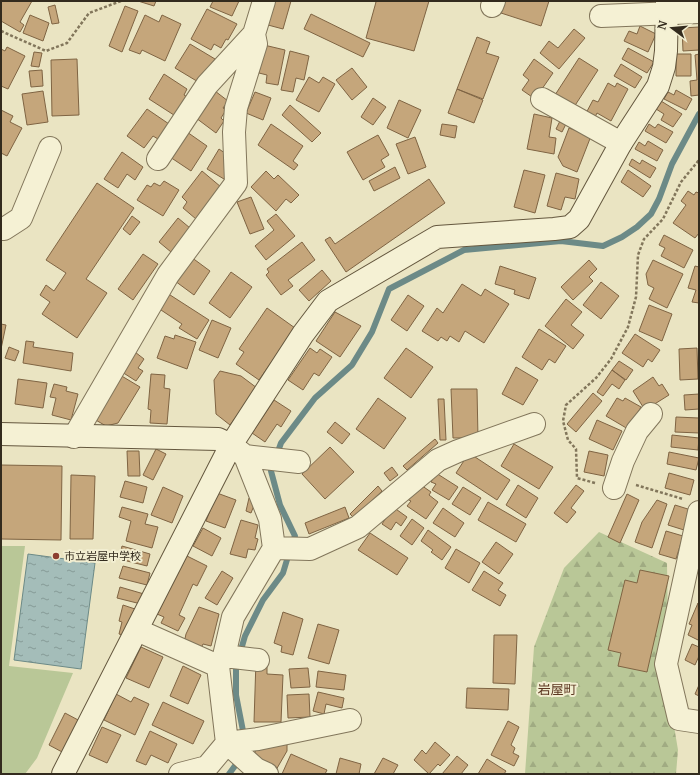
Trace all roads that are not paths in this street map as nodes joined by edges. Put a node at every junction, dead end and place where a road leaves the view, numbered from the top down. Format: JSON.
{"nodes":[{"id":1,"x":264,"y":1,"type":"edge"},
{"id":2,"x":667,"y":7,"type":"edge"},
{"id":3,"x":699,"y":12,"type":"edge"},
{"id":4,"x":601,"y":16,"type":"dead end"},
{"id":5,"x":254,"y":34,"type":"junction"},
{"id":6,"x":542,"y":99,"type":"dead end"},
{"id":7,"x":621,"y":143,"type":"junction"},
{"id":8,"x":50,"y":148,"type":"dead end"},
{"id":9,"x":158,"y":159,"type":"dead end"},
{"id":10,"x":1,"y":228,"type":"edge"},
{"id":11,"x":651,"y":414,"type":"dead end"},
{"id":12,"x":534,"y":424,"type":"dead end"},
{"id":13,"x":1,"y":434,"type":"edge"},
{"id":14,"x":74,"y":436,"type":"junction"},
{"id":15,"x":238,"y":450,"type":"junction"},
{"id":16,"x":299,"y":462,"type":"dead end"},
{"id":17,"x":615,"y":484,"type":"road end"},
{"id":18,"x":692,"y":506,"type":"edge"},
{"id":19,"x":274,"y":548,"type":"junction"},
{"id":20,"x":137,"y":630,"type":"junction"},
{"id":21,"x":258,"y":660,"type":"dead end"},
{"id":22,"x":221,"y":661,"type":"junction"},
{"id":23,"x":350,"y":720,"type":"dead end"},
{"id":24,"x":699,"y":722,"type":"edge"},
{"id":25,"x":227,"y":743,"type":"junction"},
{"id":26,"x":261,"y":771,"type":"edge"},
{"id":27,"x":63,"y":774,"type":"edge"},
{"id":28,"x":180,"y":774,"type":"edge"}],
"edges":[{"from":1,"to":5,"type":"street"},
{"from":2,"to":3,"type":"street"},
{"from":2,"to":4,"type":"street"},
{"from":2,"to":7,"type":"street"},
{"from":5,"to":9,"type":"street"},
{"from":5,"to":14,"type":"street"},
{"from":6,"to":7,"type":"street"},
{"from":7,"to":15,"type":"street"},
{"from":8,"to":10,"type":"street"},
{"from":11,"to":17,"type":"street"},
{"from":12,"to":19,"type":"street"},
{"from":13,"to":14,"type":"street"},
{"from":14,"to":15,"type":"street"},
{"from":15,"to":16,"type":"street"},
{"from":15,"to":19,"type":"street"},
{"from":15,"to":20,"type":"street"},
{"from":18,"to":24,"type":"street"},
{"from":19,"to":22,"type":"street"},
{"from":20,"to":22,"type":"street"},
{"from":20,"to":27,"type":"street"},
{"from":21,"to":22,"type":"street"},
{"from":22,"to":25,"type":"street"},
{"from":23,"to":25,"type":"street"},
{"from":25,"to":26,"type":"street"},
{"from":25,"to":28,"type":"street"}]}
